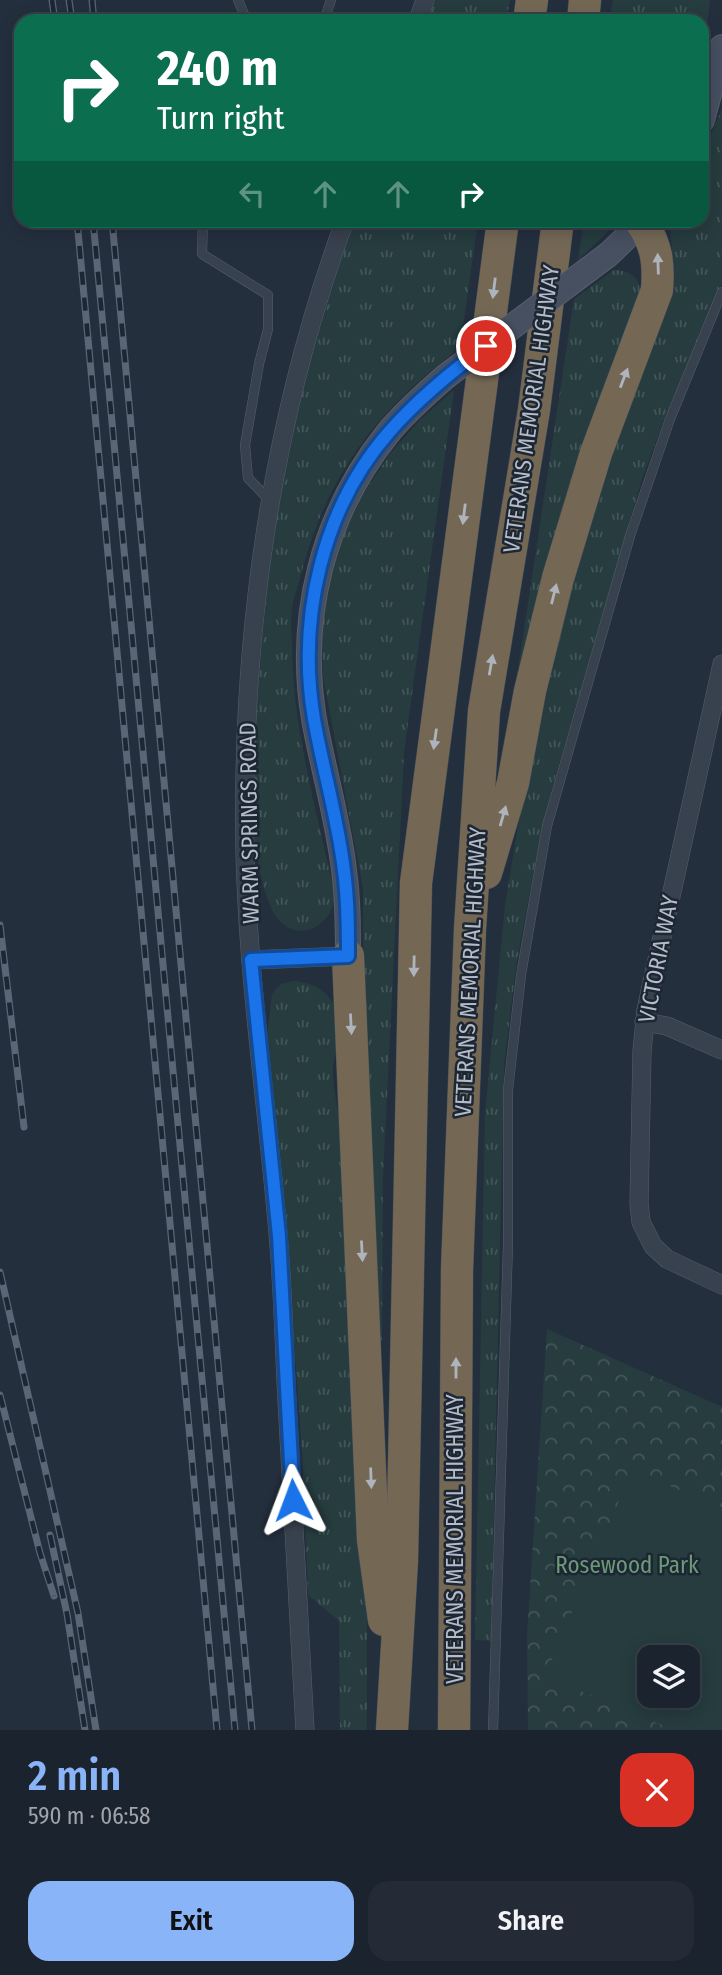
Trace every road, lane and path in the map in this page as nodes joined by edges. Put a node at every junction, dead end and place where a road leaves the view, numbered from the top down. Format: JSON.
{"nodes":[{"id":1,"x":722,"y":47,"type":"edge"},
{"id":2,"x":709,"y":94,"type":"edge"},
{"id":3,"x":203,"y":228,"type":"edge"},
{"id":4,"x":342,"y":228,"type":"edge"},
{"id":5,"x":502,"y":228,"type":"edge"},
{"id":6,"x":557,"y":228,"type":"edge"},
{"id":7,"x":637,"y":228,"type":"edge"},
{"id":8,"x":646,"y":228,"type":"edge"},
{"id":9,"x":722,"y":292,"type":"edge"},
{"id":10,"x":270,"y":501,"type":"junction"},
{"id":11,"x":722,"y":664,"type":"edge"},
{"id":12,"x":470,"y":929,"type":"junction"},
{"id":13,"x":348,"y":956,"type":"junction"},
{"id":14,"x":251,"y":960,"type":"junction"},
{"id":15,"x":644,"y":1022,"type":"junction"},
{"id":16,"x":722,"y":1050,"type":"edge"},
{"id":17,"x":722,"y":1285,"type":"edge"},
{"id":18,"x":393,"y":1698,"type":"junction"},
{"id":19,"x":305,"y":1730,"type":"edge"},
{"id":20,"x":392,"y":1730,"type":"edge"},
{"id":21,"x":454,"y":1730,"type":"edge"},
{"id":22,"x":493,"y":1730,"type":"edge"}],
"edges":[{"from":1,"to":2,"type":"main road"},
{"from":3,"to":10,"type":"lane"},
{"from":4,"to":10,"type":"street","name":"WARM SPRINGS ROAD"},
{"from":5,"to":18,"type":"highway","one_way":true},
{"from":12,"to":6,"type":"highway","name":"VETERANS MEMORIAL HIGHWAY","one_way":true},
{"from":7,"to":13,"type":"main road","bridge":true},
{"from":12,"to":8,"type":"highway","one_way":true},
{"from":9,"to":22,"type":"lane"},
{"from":10,"to":14,"type":"street","name":"WARM SPRINGS ROAD"},
{"from":11,"to":15,"type":"street","name":"VICTORIA WAY"},
{"from":21,"to":12,"type":"highway","name":"VETERANS MEMORIAL HIGHWAY","one_way":true},
{"from":13,"to":14,"type":"street"},
{"from":13,"to":18,"type":"highway","one_way":true},
{"from":14,"to":19,"type":"street","name":"WARM SPRINGS ROAD"},
{"from":15,"to":16,"type":"street"},
{"from":15,"to":17,"type":"street","name":"VICTORIA WAY"},
{"from":18,"to":20,"type":"highway"}]}
